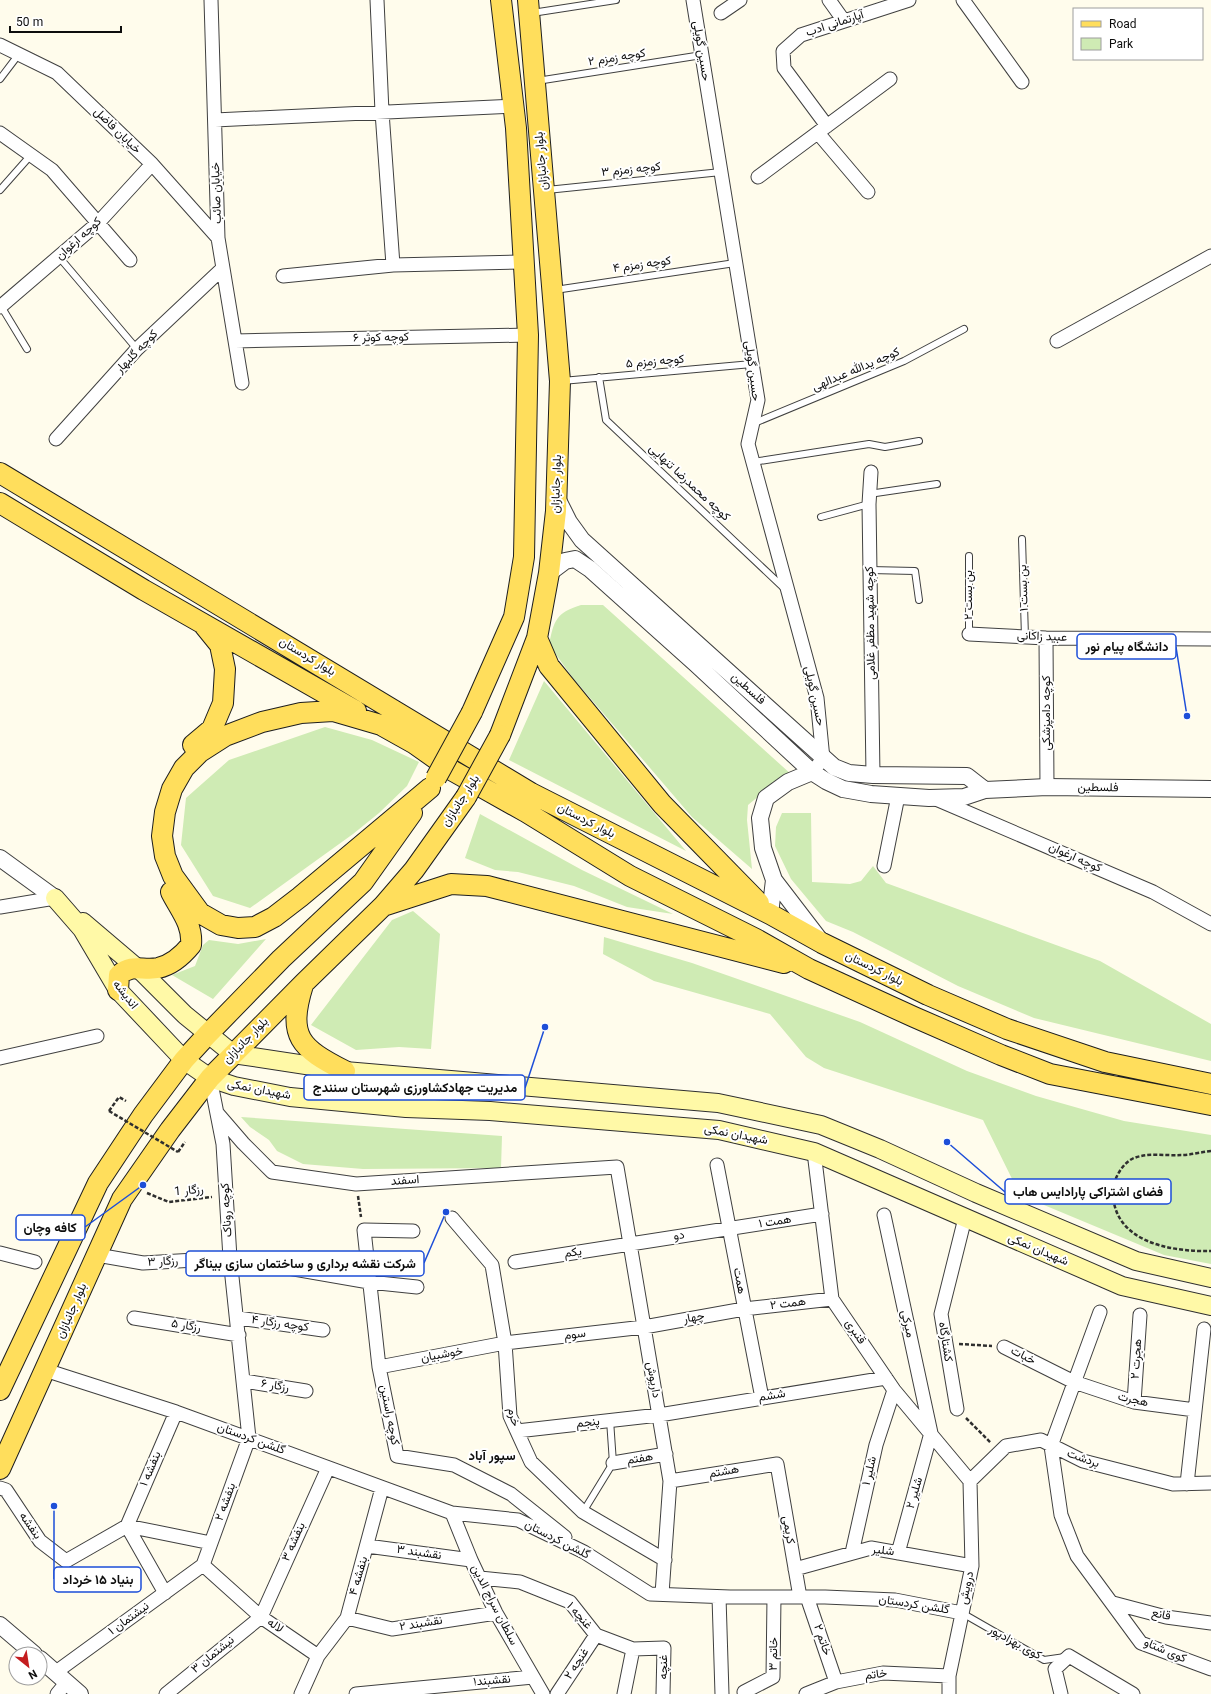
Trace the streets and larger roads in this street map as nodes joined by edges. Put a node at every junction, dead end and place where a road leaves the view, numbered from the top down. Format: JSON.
{"nodes":[{"id":1,"x":211,"y":0,"type":"edge"},
{"id":2,"x":377,"y":0,"type":"edge"},
{"id":3,"x":501,"y":0,"type":"edge"},
{"id":4,"x":693,"y":0,"type":"edge"},
{"id":5,"x":740,"y":0,"type":"edge"},
{"id":6,"x":829,"y":0,"type":"edge"},
{"id":7,"x":909,"y":0,"type":"edge"},
{"id":8,"x":963,"y":0,"type":"edge"},
{"id":9,"x":528,"y":7,"type":"edge"},
{"id":10,"x":721,"y":13,"type":"dead end"},
{"id":11,"x":844,"y":21,"type":"junction"},
{"id":12,"x":0,"y":45,"type":"edge"},
{"id":13,"x":890,"y":79,"type":"dead end"},
{"id":14,"x":1022,"y":82,"type":"dead end"},
{"id":15,"x":513,"y":106,"type":"junction"},
{"id":16,"x":382,"y":112,"type":"junction"},
{"id":17,"x":214,"y":120,"type":"junction"},
{"id":18,"x":823,"y":130,"type":"junction"},
{"id":19,"x":0,"y":133,"type":"edge"},
{"id":20,"x":152,"y":164,"type":"junction"},
{"id":21,"x":758,"y":177,"type":"dead end"},
{"id":22,"x":868,"y":192,"type":"dead end"},
{"id":23,"x":98,"y":223,"type":"junction"},
{"id":24,"x":218,"y":238,"type":"junction"},
{"id":25,"x":1211,"y":256,"type":"edge"},
{"id":26,"x":130,"y":260,"type":"dead end"},
{"id":27,"x":523,"y":262,"type":"junction"},
{"id":28,"x":393,"y":265,"type":"junction"},
{"id":29,"x":222,"y":269,"type":"junction"},
{"id":30,"x":283,"y":276,"type":"dead end"},
{"id":31,"x":0,"y":307,"type":"edge"},
{"id":32,"x":528,"y":335,"type":"junction"},
{"id":33,"x":235,"y":341,"type":"junction"},
{"id":34,"x":1057,"y":341,"type":"dead end"},
{"id":35,"x":242,"y":383,"type":"dead end"},
{"id":36,"x":56,"y":439,"type":"dead end"},
{"id":37,"x":871,"y":472,"type":"dead end"},
{"id":38,"x":0,"y":473,"type":"edge"},
{"id":39,"x":557,"y":498,"type":"junction"},
{"id":40,"x":0,"y":503,"type":"edge"},
{"id":41,"x":157,"y":568,"type":"junction"},
{"id":42,"x":549,"y":572,"type":"junction"},
{"id":43,"x":144,"y":590,"type":"junction"},
{"id":44,"x":203,"y":624,"type":"junction"},
{"id":45,"x":969,"y":634,"type":"road end"},
{"id":46,"x":537,"y":638,"type":"junction"},
{"id":47,"x":1046,"y":638,"type":"junction"},
{"id":48,"x":1211,"y":639,"type":"edge"},
{"id":49,"x":381,"y":725,"type":"junction"},
{"id":50,"x":823,"y":759,"type":"junction"},
{"id":51,"x":812,"y":772,"type":"junction"},
{"id":52,"x":873,"y":775,"type":"junction"},
{"id":53,"x":433,"y":783,"type":"junction"},
{"id":54,"x":1047,"y":787,"type":"junction"},
{"id":55,"x":1211,"y":789,"type":"edge"},
{"id":56,"x":984,"y":790,"type":"junction"},
{"id":57,"x":898,"y":796,"type":"junction"},
{"id":58,"x":935,"y":798,"type":"junction"},
{"id":59,"x":0,"y":858,"type":"edge"},
{"id":60,"x":884,"y":866,"type":"dead end"},
{"id":61,"x":774,"y":880,"type":"junction"},
{"id":62,"x":55,"y":898,"type":"junction"},
{"id":63,"x":383,"y":906,"type":"junction"},
{"id":64,"x":0,"y":907,"type":"edge"},
{"id":65,"x":770,"y":914,"type":"junction"},
{"id":66,"x":1211,"y":924,"type":"edge"},
{"id":67,"x":822,"y":943,"type":"junction"},
{"id":68,"x":137,"y":968,"type":"junction"},
{"id":69,"x":809,"y":969,"type":"junction"},
{"id":70,"x":304,"y":982,"type":"junction"},
{"id":71,"x":118,"y":990,"type":"junction"},
{"id":72,"x":207,"y":1035,"type":"junction"},
{"id":73,"x":97,"y":1036,"type":"dead end"},
{"id":74,"x":233,"y":1054,"type":"junction"},
{"id":75,"x":0,"y":1058,"type":"edge"},
{"id":76,"x":184,"y":1060,"type":"junction"},
{"id":77,"x":345,"y":1071,"type":"junction"},
{"id":78,"x":210,"y":1078,"type":"junction"},
{"id":79,"x":1211,"y":1084,"type":"edge"},
{"id":80,"x":1211,"y":1105,"type":"edge"},
{"id":81,"x":218,"y":1114,"type":"junction"},
{"id":82,"x":814,"y":1152,"type":"junction"},
{"id":83,"x":717,"y":1165,"type":"dead end"},
{"id":84,"x":617,"y":1167,"type":"joint"},
{"id":85,"x":822,"y":1214,"type":"junction"},
{"id":86,"x":884,"y":1215,"type":"dead end"},
{"id":87,"x":452,"y":1218,"type":"dead end"},
{"id":88,"x":965,"y":1218,"type":"junction"},
{"id":89,"x":729,"y":1229,"type":"junction"},
{"id":90,"x":412,"y":1232,"type":"dead end"},
{"id":91,"x":630,"y":1243,"type":"junction"},
{"id":92,"x":0,"y":1253,"type":"edge"},
{"id":93,"x":97,"y":1256,"type":"junction"},
{"id":94,"x":230,"y":1258,"type":"junction"},
{"id":95,"x":35,"y":1262,"type":"dead end"},
{"id":96,"x":515,"y":1262,"type":"dead end"},
{"id":97,"x":1211,"y":1278,"type":"edge"},
{"id":98,"x":369,"y":1282,"type":"junction"},
{"id":99,"x":417,"y":1287,"type":"dead end"},
{"id":100,"x":832,"y":1299,"type":"junction"},
{"id":101,"x":1211,"y":1306,"type":"edge"},
{"id":102,"x":744,"y":1309,"type":"junction"},
{"id":103,"x":1100,"y":1312,"type":"dead end"},
{"id":104,"x":1140,"y":1315,"type":"dead end"},
{"id":105,"x":134,"y":1318,"type":"dead end"},
{"id":106,"x":238,"y":1318,"type":"junction"},
{"id":107,"x":644,"y":1327,"type":"junction"},
{"id":108,"x":1204,"y":1329,"type":"dead end"},
{"id":109,"x":323,"y":1330,"type":"dead end"},
{"id":110,"x":239,"y":1335,"type":"junction"},
{"id":111,"x":505,"y":1343,"type":"junction"},
{"id":112,"x":1004,"y":1347,"type":"road end"},
{"id":113,"x":379,"y":1367,"type":"junction"},
{"id":114,"x":45,"y":1370,"type":"junction"},
{"id":115,"x":886,"y":1378,"type":"junction"},
{"id":116,"x":244,"y":1381,"type":"junction"},
{"id":117,"x":1074,"y":1382,"type":"junction"},
{"id":118,"x":0,"y":1390,"type":"edge"},
{"id":119,"x":894,"y":1390,"type":"junction"},
{"id":120,"x":306,"y":1391,"type":"dead end"},
{"id":121,"x":762,"y":1398,"type":"junction"},
{"id":122,"x":1134,"y":1402,"type":"junction"},
{"id":123,"x":957,"y":1408,"type":"road end"},
{"id":124,"x":1195,"y":1410,"type":"junction"},
{"id":125,"x":176,"y":1412,"type":"junction"},
{"id":126,"x":659,"y":1415,"type":"junction"},
{"id":127,"x":517,"y":1431,"type":"junction"},
{"id":128,"x":931,"y":1433,"type":"junction"},
{"id":129,"x":249,"y":1438,"type":"junction"},
{"id":130,"x":1051,"y":1446,"type":"junction"},
{"id":131,"x":666,"y":1454,"type":"junction"},
{"id":132,"x":613,"y":1463,"type":"road end"},
{"id":133,"x":777,"y":1464,"type":"joint"},
{"id":134,"x":0,"y":1468,"type":"edge"},
{"id":135,"x":328,"y":1468,"type":"junction"},
{"id":136,"x":970,"y":1481,"type":"junction"},
{"id":137,"x":670,"y":1482,"type":"junction"},
{"id":138,"x":1211,"y":1483,"type":"edge"},
{"id":139,"x":1187,"y":1484,"type":"junction"},
{"id":140,"x":0,"y":1488,"type":"edge"},
{"id":141,"x":382,"y":1488,"type":"junction"},
{"id":142,"x":452,"y":1513,"type":"junction"},
{"id":143,"x":127,"y":1526,"type":"junction"},
{"id":144,"x":211,"y":1543,"type":"junction"},
{"id":145,"x":367,"y":1546,"type":"junction"},
{"id":146,"x":584,"y":1552,"type":"junction"},
{"id":147,"x":852,"y":1553,"type":"junction"},
{"id":148,"x":898,"y":1553,"type":"junction"},
{"id":149,"x":471,"y":1560,"type":"junction"},
{"id":150,"x":665,"y":1560,"type":"junction"},
{"id":151,"x":203,"y":1565,"type":"junction"},
{"id":152,"x":972,"y":1566,"type":"junction"},
{"id":153,"x":795,"y":1569,"type":"junction"},
{"id":154,"x":480,"y":1578,"type":"junction"},
{"id":155,"x":165,"y":1592,"type":"junction"},
{"id":156,"x":662,"y":1594,"type":"junction"},
{"id":157,"x":719,"y":1597,"type":"junction"},
{"id":158,"x":774,"y":1597,"type":"junction"},
{"id":159,"x":803,"y":1597,"type":"junction"},
{"id":160,"x":1113,"y":1603,"type":"junction"},
{"id":161,"x":496,"y":1613,"type":"junction"},
{"id":162,"x":962,"y":1613,"type":"junction"},
{"id":163,"x":261,"y":1617,"type":"junction"},
{"id":164,"x":347,"y":1618,"type":"junction"},
{"id":165,"x":1211,"y":1623,"type":"edge"},
{"id":166,"x":0,"y":1625,"type":"edge"},
{"id":167,"x":596,"y":1635,"type":"junction"},
{"id":168,"x":25,"y":1646,"type":"edge"},
{"id":169,"x":632,"y":1649,"type":"junction"},
{"id":170,"x":318,"y":1656,"type":"junction"},
{"id":171,"x":48,"y":1669,"type":"edge"},
{"id":172,"x":1211,"y":1669,"type":"edge"},
{"id":173,"x":949,"y":1676,"type":"junction"},
{"id":174,"x":533,"y":1677,"type":"junction"},
{"id":175,"x":836,"y":1682,"type":"junction"},
{"id":176,"x":60,"y":1683,"type":"edge"},
{"id":177,"x":722,"y":1692,"type":"edge"},
{"id":178,"x":744,"y":1693,"type":"edge"},
{"id":179,"x":80,"y":1694,"type":"edge"},
{"id":180,"x":166,"y":1694,"type":"edge"},
{"id":181,"x":301,"y":1694,"type":"edge"},
{"id":182,"x":356,"y":1694,"type":"edge"},
{"id":183,"x":543,"y":1694,"type":"edge"},
{"id":184,"x":557,"y":1694,"type":"edge"},
{"id":185,"x":624,"y":1694,"type":"edge"},
{"id":186,"x":663,"y":1694,"type":"edge"},
{"id":187,"x":806,"y":1694,"type":"edge"},
{"id":188,"x":949,"y":1694,"type":"edge"},
{"id":189,"x":1061,"y":1694,"type":"edge"},
{"id":190,"x":1134,"y":1694,"type":"edge"}],
"edges":[{"from":1,"to":17,"type":"street","name":"خیابان صائب"},
{"from":2,"to":16,"type":"street"},
{"from":3,"to":15,"type":"main road","name":"بلوار جانبازان"},
{"from":4,"to":50,"type":"street","name":"حسین گویلی"},
{"from":5,"to":10,"type":"street"},
{"from":6,"to":11,"type":"street"},
{"from":7,"to":11,"type":"street","name":"آپارتمانی ادب"},
{"from":8,"to":14,"type":"street"},
{"from":9,"to":39,"type":"main road","name":"بلوار جانبازان"},
{"from":11,"to":18,"type":"street","name":"آپارتمانی ادب"},
{"from":12,"to":20,"type":"street","name":"خیابان فاضل"},
{"from":13,"to":18,"type":"street"},
{"from":15,"to":16,"type":"street"},
{"from":15,"to":27,"type":"main road","name":"بلوار جانبازان"},
{"from":16,"to":17,"type":"street"},
{"from":16,"to":28,"type":"street"},
{"from":17,"to":24,"type":"street","name":"خیابان صائب"},
{"from":18,"to":21,"type":"street"},
{"from":18,"to":22,"type":"street"},
{"from":19,"to":23,"type":"street"},
{"from":20,"to":23,"type":"street","name":"کوچه ارغوان"},
{"from":20,"to":24,"type":"street","name":"خیابان فاضل"},
{"from":23,"to":26,"type":"street"},
{"from":23,"to":31,"type":"street","name":"کوچه ارغوان"},
{"from":24,"to":29,"type":"street","name":"خیابان صائب"},
{"from":25,"to":34,"type":"street"},
{"from":27,"to":28,"type":"street"},
{"from":27,"to":32,"type":"main road","name":"بلوار جانبازان"},
{"from":28,"to":30,"type":"street"},
{"from":29,"to":33,"type":"street","name":"خیابان صائب"},
{"from":29,"to":36,"type":"street","name":"کوچه گلبهار"},
{"from":32,"to":33,"type":"street","name":"کوچه کوثر ۶"},
{"from":32,"to":53,"type":"main road","name":"بلوار جانبازان","bridge":true},
{"from":33,"to":35,"type":"street","name":"خیابان صائب"},
{"from":37,"to":52,"type":"street","name":"کوچه شهید مظفر غلامی"},
{"from":38,"to":41,"type":"main road","name":"بلوار کردستان"},
{"from":39,"to":42,"type":"main road","name":"بلوار جانبازان"},
{"from":39,"to":50,"type":"street","name":"فلسطین"},
{"from":40,"to":43,"type":"main road","name":"بلوار کردستان"},
{"from":41,"to":43,"type":"main road"},
{"from":41,"to":65,"type":"main road","name":"بلوار کردستان"},
{"from":42,"to":46,"type":"main road","name":"بلوار جانبازان"},
{"from":42,"to":51,"type":"street","name":"فلسطین"},
{"from":43,"to":44,"type":"main road","name":"بلوار کردستان"},
{"from":44,"to":49,"type":"main road","name":"بلوار کردستان"},
{"from":44,"to":68,"type":"main road"},
{"from":45,"to":47,"type":"street","name":"عبید زاکانی"},
{"from":46,"to":63,"type":"main road","name":"بلوار جانبازان","bridge":true},
{"from":46,"to":65,"type":"main road"},
{"from":47,"to":48,"type":"street","name":"عبید زاکانی"},
{"from":47,"to":54,"type":"street","name":"کوچه دامپزشکی"},
{"from":49,"to":53,"type":"main road","name":"بلوار کردستان"},
{"from":49,"to":69,"type":"main road","name":"بلوار کردستان"},
{"from":50,"to":51,"type":"street"},
{"from":50,"to":52,"type":"street","name":"فلسطین"},
{"from":51,"to":57,"type":"street","name":"فلسطین"},
{"from":51,"to":61,"type":"street"},
{"from":52,"to":56,"type":"street","name":"فلسطین"},
{"from":53,"to":72,"type":"main road","name":"بلوار جانبازان"},
{"from":54,"to":55,"type":"street","name":"فلسطین"},
{"from":54,"to":56,"type":"street","name":"فلسطین"},
{"from":56,"to":58,"type":"street","name":"فلسطین"},
{"from":57,"to":58,"type":"street","name":"فلسطین"},
{"from":57,"to":60,"type":"street"},
{"from":58,"to":66,"type":"street","name":"کوچه ارغوان"},
{"from":59,"to":62,"type":"street","name":"اندیشه"},
{"from":61,"to":65,"type":"street"},
{"from":61,"to":67,"type":"street"},
{"from":62,"to":64,"type":"street"},
{"from":62,"to":68,"type":"main road","name":"اندیشه"},
{"from":62,"to":71,"type":"main road","name":"اندیشه"},
{"from":63,"to":69,"type":"main road"},
{"from":63,"to":70,"type":"main road","name":"بلوار جانبازان"},
{"from":65,"to":67,"type":"main road","name":"بلوار کردستان"},
{"from":67,"to":79,"type":"main road","name":"بلوار کردستان"},
{"from":68,"to":71,"type":"main road"},
{"from":68,"to":72,"type":"main road","name":"اندیشه"},
{"from":69,"to":80,"type":"main road","name":"بلوار کردستان"},
{"from":70,"to":74,"type":"main road","name":"بلوار جانبازان"},
{"from":70,"to":77,"type":"main road"},
{"from":71,"to":76,"type":"main road","name":"اندیشه"},
{"from":72,"to":74,"type":"main road","name":"اندیشه"},
{"from":72,"to":76,"type":"main road","name":"بلوار جانبازان"},
{"from":73,"to":75,"type":"street"},
{"from":74,"to":77,"type":"main road"},
{"from":74,"to":78,"type":"main road","name":"بلوار جانبازان"},
{"from":76,"to":78,"type":"main road","name":"اندیشه"},
{"from":76,"to":118,"type":"main road","name":"بلوار جانبازان"},
{"from":77,"to":97,"type":"main road"},
{"from":78,"to":81,"type":"street","name":"کوچه روناک"},
{"from":78,"to":82,"type":"main road","name":"شهیدان نمکی"},
{"from":78,"to":93,"type":"main road","name":"بلوار جانبازان"},
{"from":81,"to":84,"type":"street","name":"اسفند"},
{"from":81,"to":94,"type":"street","name":"کوچه روناک"},
{"from":82,"to":85,"type":"street","name":"قنبری"},
{"from":82,"to":88,"type":"main road","name":"شهیدان نمکی"},
{"from":83,"to":89,"type":"street","name":"همت"},
{"from":84,"to":91,"type":"street","name":"داریوش"},
{"from":85,"to":89,"type":"street","name":"همت ۱"},
{"from":85,"to":100,"type":"street","name":"قنبری"},
{"from":86,"to":128,"type":"street","name":"میرکی"},
{"from":87,"to":111,"type":"street","name":"خرم"},
{"from":88,"to":101,"type":"main road","name":"شهیدان نمکی"},
{"from":88,"to":123,"type":"street","name":"کشتارگاه"},
{"from":89,"to":91,"type":"street","name":"دو"},
{"from":89,"to":102,"type":"street","name":"همت"},
{"from":90,"to":98,"type":"street","name":"کوچه راستین"},
{"from":91,"to":96,"type":"street","name":"یکم"},
{"from":91,"to":107,"type":"street","name":"داریوش"},
{"from":92,"to":95,"type":"street"},
{"from":93,"to":94,"type":"street","name":"رزگار ۳"},
{"from":93,"to":114,"type":"main road","name":"بلوار جانبازان"},
{"from":94,"to":98,"type":"street","name":"رزگار ۳"},
{"from":94,"to":106,"type":"street","name":"کوچه روناک"},
{"from":98,"to":99,"type":"street"},
{"from":98,"to":113,"type":"street","name":"کوچه راستین"},
{"from":100,"to":102,"type":"street","name":"همت ۲"},
{"from":100,"to":115,"type":"street","name":"قنبری"},
{"from":102,"to":107,"type":"street","name":"چهار"},
{"from":102,"to":121,"type":"street","name":"همت"},
{"from":103,"to":117,"type":"street"},
{"from":104,"to":122,"type":"street","name":"هجرت ۲"},
{"from":105,"to":110,"type":"street","name":"رزگار ۵"},
{"from":106,"to":109,"type":"street","name":"کوچه رزگار ۴"},
{"from":106,"to":110,"type":"street","name":"کوچه روناک"},
{"from":107,"to":111,"type":"street","name":"سوم"},
{"from":107,"to":126,"type":"street","name":"داریوش"},
{"from":108,"to":124,"type":"street"},
{"from":110,"to":116,"type":"street","name":"کوچه روناک"},
{"from":111,"to":113,"type":"street","name":"خوشبیان"},
{"from":111,"to":127,"type":"street","name":"خرم"},
{"from":112,"to":117,"type":"street","name":"خبات"},
{"from":113,"to":146,"type":"street","name":"کوچه راستین"},
{"from":114,"to":125,"type":"street","name":"گلشن کردستان"},
{"from":114,"to":134,"type":"main road","name":"بلوار جانبازان"},
{"from":115,"to":119,"type":"street","name":"قنبری"},
{"from":115,"to":121,"type":"street","name":"ششم"},
{"from":116,"to":120,"type":"street","name":"رزگار ۶"},
{"from":116,"to":129,"type":"street","name":"کوچه روناک"},
{"from":117,"to":122,"type":"street","name":"هجرت"},
{"from":117,"to":130,"type":"street"},
{"from":119,"to":128,"type":"street","name":"قنبری"},
{"from":119,"to":147,"type":"street","name":"شلیر ۱"},
{"from":121,"to":126,"type":"street","name":"ششم"},
{"from":122,"to":124,"type":"street","name":"هجرت"},
{"from":124,"to":139,"type":"street"},
{"from":125,"to":129,"type":"street","name":"گلشن کردستان"},
{"from":125,"to":143,"type":"street","name":"بنفشه ۱"},
{"from":126,"to":127,"type":"street","name":"پنجم"},
{"from":126,"to":131,"type":"street","name":"داریوش"},
{"from":127,"to":150,"type":"street","name":"خرم"},
{"from":128,"to":136,"type":"street","name":"قنبری"},
{"from":128,"to":148,"type":"street","name":"شلیر ۲"},
{"from":129,"to":135,"type":"street","name":"گلشن کردستان"},
{"from":129,"to":144,"type":"street","name":"بنفشه ۲"},
{"from":130,"to":136,"type":"street","name":"بردشت"},
{"from":130,"to":139,"type":"street","name":"بردشت"},
{"from":130,"to":160,"type":"street","name":"کوی شتاو"},
{"from":131,"to":132,"type":"street","name":"هفتم"},
{"from":131,"to":137,"type":"street","name":"داریوش"},
{"from":133,"to":137,"type":"street","name":"هشتم"},
{"from":133,"to":153,"type":"street","name":"کریمی"},
{"from":135,"to":141,"type":"street","name":"گلشن کردستان"},
{"from":135,"to":163,"type":"street","name":"بنفشه ۳"},
{"from":136,"to":152,"type":"street","name":"درویش"},
{"from":137,"to":150,"type":"street","name":"داریوش"},
{"from":138,"to":139,"type":"street","name":"بردشت"},
{"from":140,"to":143,"type":"street","name":"بنفشه"},
{"from":141,"to":142,"type":"street","name":"گلشن کردستان"},
{"from":141,"to":145,"type":"street","name":"بنفشه ۴"},
{"from":142,"to":146,"type":"street","name":"گلشن کردستان"},
{"from":142,"to":149,"type":"street","name":"سلطان سراج الدین"},
{"from":143,"to":144,"type":"street"},
{"from":143,"to":155,"type":"street"},
{"from":144,"to":151,"type":"street","name":"بنفشه ۲"},
{"from":145,"to":149,"type":"street","name":"نقشبند ۳"},
{"from":145,"to":164,"type":"street","name":"بنفشه ۴"},
{"from":146,"to":156,"type":"street","name":"گلشن کردستان"},
{"from":147,"to":148,"type":"street","name":"شلیر"},
{"from":147,"to":153,"type":"street","name":"شلیر"},
{"from":148,"to":152,"type":"street","name":"شلیر"},
{"from":149,"to":154,"type":"street","name":"سلطان سراج الدین"},
{"from":150,"to":156,"type":"street","name":"داریوش"},
{"from":151,"to":155,"type":"street","name":"نیشتمان ۱"},
{"from":151,"to":163,"type":"street","name":"لاله"},
{"from":152,"to":162,"type":"street","name":"درویش"},
{"from":153,"to":159,"type":"street","name":"کریمی"},
{"from":154,"to":161,"type":"street","name":"سلطان سراج الدین"},
{"from":154,"to":167,"type":"street","name":"غنچه ۱"},
{"from":155,"to":176,"type":"street","name":"نیشتمان ۱"},
{"from":156,"to":157,"type":"street","name":"گلشن کردستان"},
{"from":157,"to":158,"type":"street","name":"گلشن کردستان"},
{"from":157,"to":177,"type":"street","name":"خاتم ۳"},
{"from":158,"to":159,"type":"street","name":"گلشن کردستان"},
{"from":158,"to":178,"type":"street","name":"خاتم ۳"},
{"from":159,"to":162,"type":"street","name":"گلشن کردستان"},
{"from":159,"to":175,"type":"street","name":"خاتم ۲"},
{"from":160,"to":165,"type":"street","name":"قانع"},
{"from":160,"to":172,"type":"street","name":"کوی شتاو"},
{"from":161,"to":164,"type":"street","name":"نقشبند ۲"},
{"from":161,"to":174,"type":"street","name":"سلطان سراج الدین"},
{"from":162,"to":173,"type":"street","name":"درویش"},
{"from":163,"to":170,"type":"street","name":"لاله"},
{"from":163,"to":180,"type":"street","name":"نیشتمان ۳"},
{"from":164,"to":170,"type":"street","name":"بنفشه ۴"},
{"from":166,"to":168,"type":"street"},
{"from":167,"to":169,"type":"street","name":"غنچه ۱"},
{"from":167,"to":184,"type":"street","name":"غنچه ۲"},
{"from":169,"to":185,"type":"street"},
{"from":169,"to":186,"type":"street","name":"غنچه"},
{"from":170,"to":181,"type":"street"},
{"from":171,"to":176,"type":"street"},
{"from":173,"to":175,"type":"street","name":"خاتم"},
{"from":173,"to":188,"type":"street","name":"درویش"},
{"from":174,"to":182,"type":"street","name":"نقشبند۱"},
{"from":174,"to":183,"type":"street","name":"سلطان سراج الدین"},
{"from":175,"to":187,"type":"street","name":"خاتم"},
{"from":176,"to":179,"type":"street"},
{"from":177,"to":178,"type":"street","name":"خاتم ۳"},
{"from":189,"to":190,"type":"street"}]}
